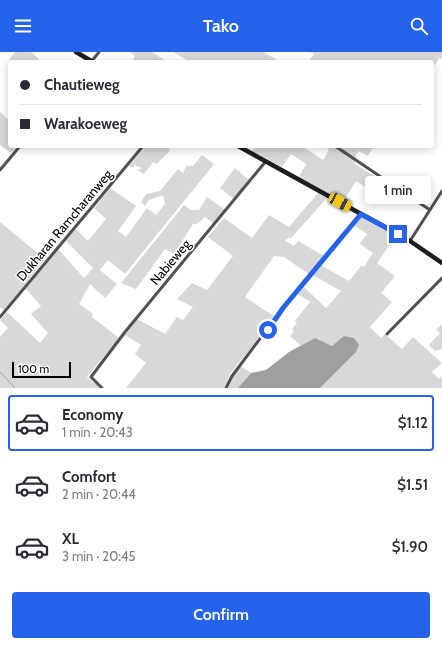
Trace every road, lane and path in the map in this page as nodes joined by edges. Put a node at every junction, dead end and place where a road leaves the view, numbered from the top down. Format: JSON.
{"nodes":[{"id":1,"x":76,"y":52,"type":"edge"},
{"id":2,"x":89,"y":60,"type":"edge"},
{"id":3,"x":18,"y":148,"type":"edge"},
{"id":4,"x":141,"y":148,"type":"edge"},
{"id":5,"x":242,"y":148,"type":"edge"},
{"id":6,"x":338,"y":148,"type":"edge"},
{"id":7,"x":266,"y":161,"type":"junction"},
{"id":8,"x":0,"y":170,"type":"edge"},
{"id":9,"x":442,"y":191,"type":"edge"},
{"id":10,"x":430,"y":210,"type":"junction"},
{"id":11,"x":361,"y":214,"type":"junction"},
{"id":12,"x":410,"y":241,"type":"junction"},
{"id":13,"x":442,"y":263,"type":"edge"},
{"id":14,"x":442,"y":278,"type":"edge"},
{"id":15,"x":0,"y":317,"type":"edge"},
{"id":16,"x":387,"y":334,"type":"dead end"},
{"id":17,"x":102,"y":388,"type":"edge"},
{"id":18,"x":226,"y":388,"type":"edge"}],
"edges":[{"from":1,"to":2,"type":"street"},
{"from":3,"to":8,"type":"street"},
{"from":4,"to":15,"type":"street","name":"Dukharan Ramcharanweg"},
{"from":5,"to":7,"type":"street"},
{"from":6,"to":10,"type":"street"},
{"from":7,"to":11,"type":"street"},
{"from":7,"to":17,"type":"street","name":"Nabieweg"},
{"from":9,"to":10,"type":"street"},
{"from":10,"to":12,"type":"street"},
{"from":11,"to":12,"type":"street"},
{"from":11,"to":18,"type":"street"},
{"from":12,"to":13,"type":"street"},
{"from":14,"to":16,"type":"street"}]}
